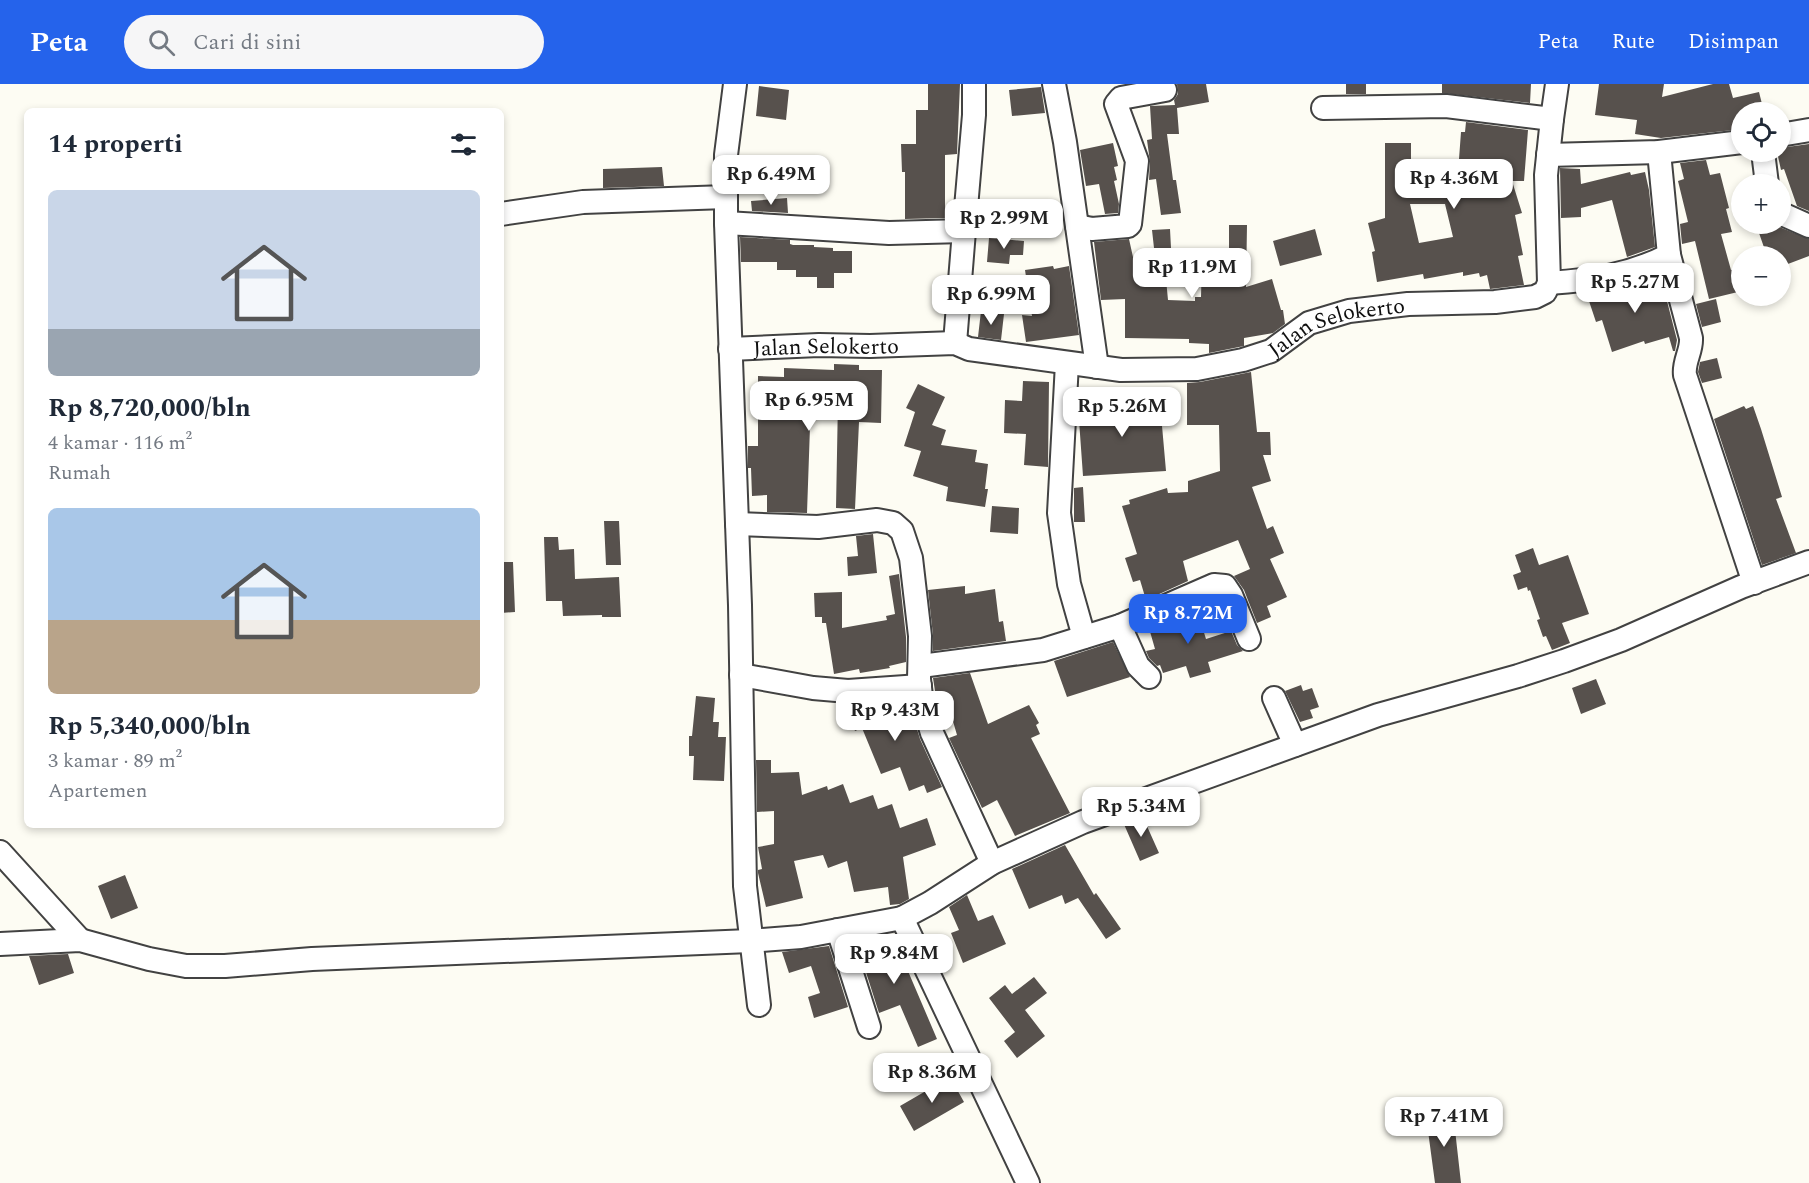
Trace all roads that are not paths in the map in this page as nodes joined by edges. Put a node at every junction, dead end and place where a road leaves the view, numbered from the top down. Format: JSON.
{"nodes":[{"id":1,"x":735,"y":84,"type":"edge"},
{"id":2,"x":974,"y":84,"type":"edge"},
{"id":3,"x":1054,"y":84,"type":"edge"},
{"id":4,"x":1557,"y":84,"type":"edge"},
{"id":5,"x":1165,"y":90,"type":"dead end"},
{"id":6,"x":1323,"y":108,"type":"dead end"},
{"id":7,"x":1552,"y":119,"type":"junction"},
{"id":8,"x":1809,"y":130,"type":"edge"},
{"id":9,"x":1791,"y":133,"type":"edge"},
{"id":10,"x":1731,"y":143,"type":"edge"},
{"id":11,"x":1659,"y":152,"type":"junction"},
{"id":12,"x":1548,"y":155,"type":"junction"},
{"id":13,"x":726,"y":197,"type":"junction"},
{"id":14,"x":504,"y":214,"type":"edge"},
{"id":15,"x":1791,"y":218,"type":"edge"},
{"id":16,"x":726,"y":223,"type":"junction"},
{"id":17,"x":1077,"y":226,"type":"junction"},
{"id":18,"x":1809,"y":226,"type":"edge"},
{"id":19,"x":964,"y":231,"type":"junction"},
{"id":20,"x":1669,"y":255,"type":"junction"},
{"id":21,"x":1549,"y":283,"type":"junction"},
{"id":22,"x":954,"y":343,"type":"junction"},
{"id":23,"x":730,"y":349,"type":"junction"},
{"id":24,"x":1067,"y":363,"type":"junction"},
{"id":25,"x":1097,"y":368,"type":"junction"},
{"id":26,"x":737,"y":524,"type":"junction"},
{"id":27,"x":1809,"y":562,"type":"edge"},
{"id":28,"x":1754,"y":583,"type":"junction"},
{"id":29,"x":1120,"y":626,"type":"junction"},
{"id":30,"x":1084,"y":637,"type":"junction"},
{"id":31,"x":1249,"y":639,"type":"dead end"},
{"id":32,"x":741,"y":675,"type":"junction"},
{"id":33,"x":921,"y":676,"type":"junction"},
{"id":34,"x":1149,"y":677,"type":"dead end"},
{"id":35,"x":1274,"y":698,"type":"dead end"},
{"id":36,"x":1295,"y":745,"type":"junction"},
{"id":37,"x":0,"y":852,"type":"edge"},
{"id":38,"x":992,"y":863,"type":"junction"},
{"id":39,"x":902,"y":918,"type":"junction"},
{"id":40,"x":838,"y":930,"type":"junction"},
{"id":41,"x":80,"y":940,"type":"junction"},
{"id":42,"x":750,"y":941,"type":"junction"},
{"id":43,"x":0,"y":944,"type":"edge"},
{"id":44,"x":759,"y":1005,"type":"dead end"},
{"id":45,"x":869,"y":1027,"type":"dead end"},
{"id":46,"x":1028,"y":1183,"type":"edge"}],
"edges":[{"from":1,"to":13,"type":"street"},
{"from":2,"to":19,"type":"street"},
{"from":3,"to":17,"type":"street"},
{"from":4,"to":7,"type":"street"},
{"from":5,"to":17,"type":"street"},
{"from":6,"to":7,"type":"street"},
{"from":7,"to":12,"type":"street"},
{"from":8,"to":9,"type":"street"},
{"from":10,"to":11,"type":"street"},
{"from":11,"to":12,"type":"street"},
{"from":11,"to":20,"type":"street"},
{"from":12,"to":21,"type":"street"},
{"from":13,"to":14,"type":"street"},
{"from":13,"to":16,"type":"street"},
{"from":15,"to":18,"type":"street"},
{"from":16,"to":19,"type":"street"},
{"from":16,"to":23,"type":"street"},
{"from":17,"to":25,"type":"street"},
{"from":19,"to":22,"type":"street"},
{"from":20,"to":21,"type":"street"},
{"from":20,"to":28,"type":"street"},
{"from":21,"to":25,"type":"street","name":"Jalan Selokerto"},
{"from":22,"to":23,"type":"street","name":"Jalan Selokerto"},
{"from":22,"to":24,"type":"street","name":"Jalan Selokerto"},
{"from":23,"to":26,"type":"street"},
{"from":24,"to":25,"type":"street","name":"Jalan Selokerto"},
{"from":24,"to":30,"type":"street"},
{"from":26,"to":32,"type":"street"},
{"from":26,"to":33,"type":"street"},
{"from":27,"to":28,"type":"street"},
{"from":28,"to":36,"type":"street"},
{"from":29,"to":30,"type":"street"},
{"from":29,"to":31,"type":"street"},
{"from":29,"to":34,"type":"street"},
{"from":30,"to":33,"type":"street"},
{"from":32,"to":33,"type":"street"},
{"from":32,"to":42,"type":"street"},
{"from":33,"to":38,"type":"street"},
{"from":35,"to":36,"type":"street"},
{"from":36,"to":38,"type":"street"},
{"from":37,"to":41,"type":"street"},
{"from":38,"to":39,"type":"street"},
{"from":39,"to":40,"type":"street"},
{"from":39,"to":46,"type":"street"},
{"from":40,"to":42,"type":"street"},
{"from":40,"to":45,"type":"street"},
{"from":41,"to":42,"type":"street"},
{"from":41,"to":43,"type":"street"},
{"from":42,"to":44,"type":"street"}]}
